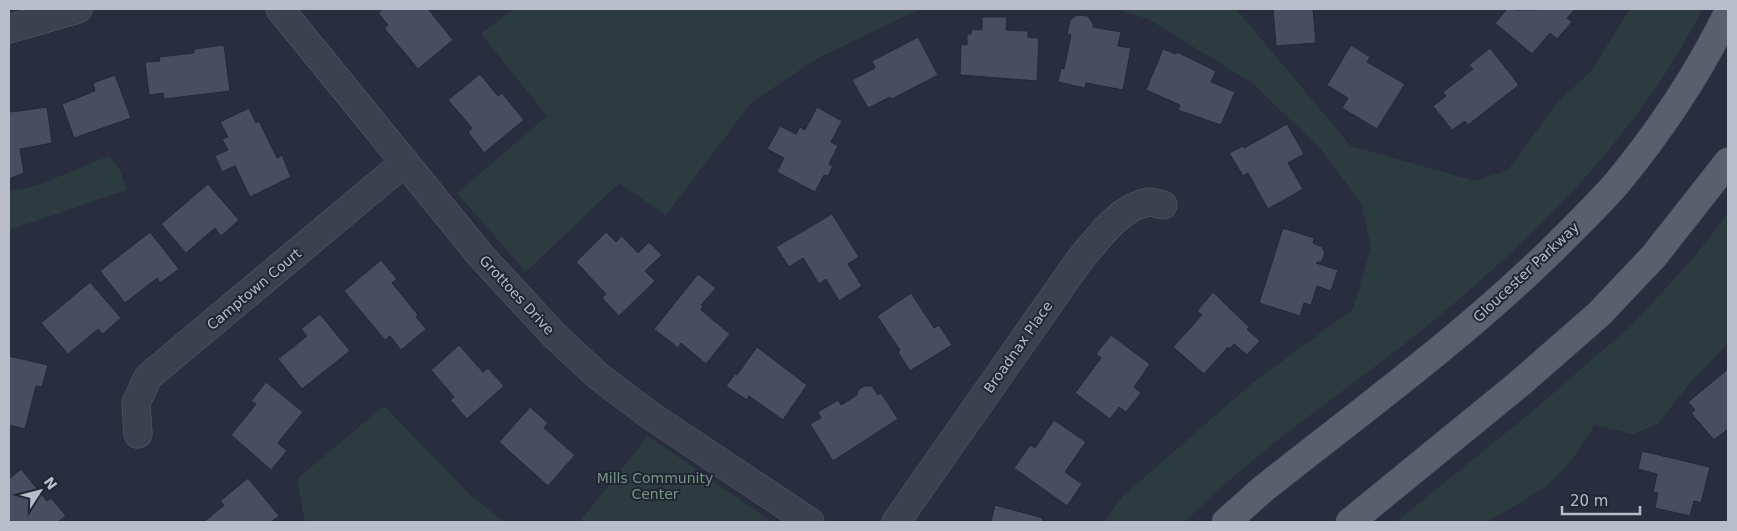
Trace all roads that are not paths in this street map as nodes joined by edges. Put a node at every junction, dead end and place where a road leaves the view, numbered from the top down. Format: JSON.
{"nodes":[{"id":1,"x":78,"y":9,"type":"edge"},
{"id":2,"x":280,"y":9,"type":"edge"},
{"id":3,"x":1728,"y":13,"type":"edge"},
{"id":4,"x":9,"y":29,"type":"edge"},
{"id":5,"x":405,"y":162,"type":"junction"},
{"id":6,"x":1728,"y":162,"type":"edge"},
{"id":7,"x":1163,"y":205,"type":"dead end"},
{"id":8,"x":138,"y":434,"type":"dead end"},
{"id":9,"x":810,"y":522,"type":"edge"},
{"id":10,"x":896,"y":522,"type":"edge"},
{"id":11,"x":1226,"y":522,"type":"edge"},
{"id":12,"x":1350,"y":522,"type":"edge"}],
"edges":[{"from":1,"to":4,"type":"street"},
{"from":2,"to":5,"type":"street","name":"Grottoes Drive"},
{"from":3,"to":11,"type":"main road","name":"Gloucester Parkway"},
{"from":5,"to":8,"type":"street","name":"Camptown Court"},
{"from":5,"to":9,"type":"street","name":"Grottoes Drive"},
{"from":6,"to":12,"type":"main road"},
{"from":7,"to":10,"type":"street","name":"Broadnax Place"}]}
